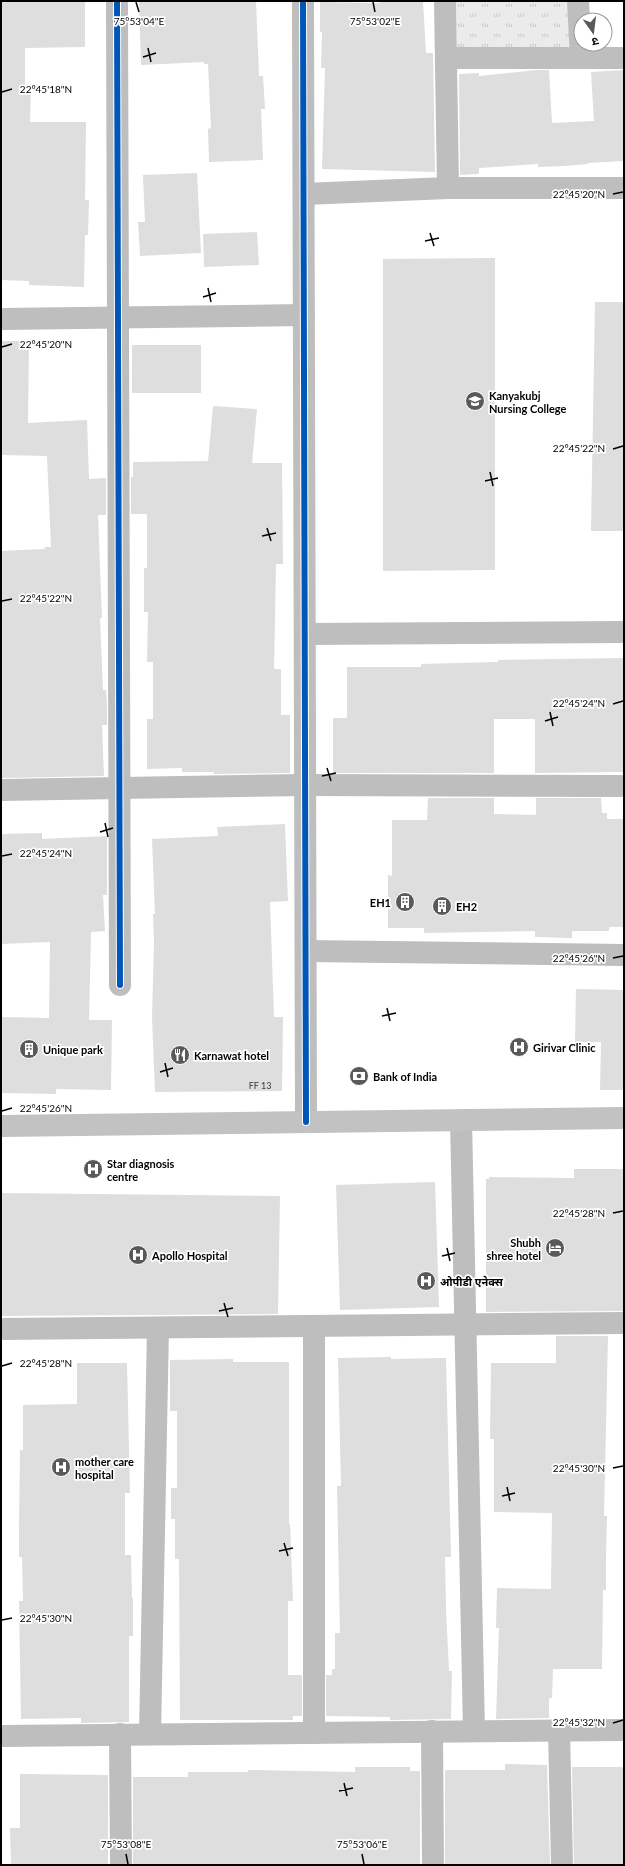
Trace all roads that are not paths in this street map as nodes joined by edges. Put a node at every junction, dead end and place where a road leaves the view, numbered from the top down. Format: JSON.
{"nodes":[{"id":1,"x":118,"y":1,"type":"edge"},
{"id":2,"x":303,"y":1,"type":"edge"},
{"id":3,"x":445,"y":1,"type":"edge"},
{"id":4,"x":578,"y":1,"type":"edge"},
{"id":5,"x":446,"y":58,"type":"junction"},
{"id":6,"x":581,"y":58,"type":"junction"},
{"id":7,"x":624,"y":58,"type":"edge"},
{"id":8,"x":448,"y":188,"type":"junction"},
{"id":9,"x":624,"y":188,"type":"edge"},
{"id":10,"x":304,"y":194,"type":"junction"},
{"id":11,"x":304,"y":315,"type":"junction"},
{"id":12,"x":118,"y":317,"type":"junction"},
{"id":13,"x":1,"y":319,"type":"edge"},
{"id":14,"x":624,"y":632,"type":"edge"},
{"id":15,"x":305,"y":634,"type":"junction"},
{"id":16,"x":306,"y":785,"type":"junction"},
{"id":17,"x":624,"y":786,"type":"edge"},
{"id":18,"x":120,"y":788,"type":"junction"},
{"id":19,"x":1,"y":790,"type":"edge"},
{"id":20,"x":306,"y":952,"type":"junction"},
{"id":21,"x":624,"y":955,"type":"edge"},
{"id":22,"x":120,"y":985,"type":"dead end"},
{"id":23,"x":624,"y":1118,"type":"edge"},
{"id":24,"x":461,"y":1120,"type":"junction"},
{"id":25,"x":306,"y":1122,"type":"junction"},
{"id":26,"x":1,"y":1126,"type":"edge"},
{"id":27,"x":624,"y":1324,"type":"edge"},
{"id":28,"x":466,"y":1325,"type":"junction"},
{"id":29,"x":314,"y":1326,"type":"junction"},
{"id":30,"x":158,"y":1328,"type":"junction"},
{"id":31,"x":1,"y":1330,"type":"edge"},
{"id":32,"x":559,"y":1730,"type":"junction"},
{"id":33,"x":624,"y":1730,"type":"edge"},
{"id":34,"x":474,"y":1731,"type":"junction"},
{"id":35,"x":432,"y":1732,"type":"junction"},
{"id":36,"x":314,"y":1733,"type":"junction"},
{"id":37,"x":120,"y":1734,"type":"junction"},
{"id":38,"x":150,"y":1734,"type":"junction"},
{"id":39,"x":1,"y":1736,"type":"edge"},
{"id":40,"x":121,"y":1865,"type":"edge"},
{"id":41,"x":433,"y":1865,"type":"edge"},
{"id":42,"x":562,"y":1865,"type":"edge"}],
"edges":[{"from":1,"to":12,"type":"street"},
{"from":2,"to":10,"type":"street"},
{"from":3,"to":5,"type":"street"},
{"from":4,"to":6,"type":"street"},
{"from":5,"to":6,"type":"street"},
{"from":5,"to":8,"type":"street"},
{"from":6,"to":7,"type":"street"},
{"from":8,"to":9,"type":"street"},
{"from":8,"to":10,"type":"street"},
{"from":10,"to":11,"type":"street"},
{"from":11,"to":12,"type":"street"},
{"from":11,"to":15,"type":"street"},
{"from":12,"to":13,"type":"street"},
{"from":12,"to":18,"type":"street"},
{"from":14,"to":15,"type":"street"},
{"from":15,"to":16,"type":"street"},
{"from":16,"to":17,"type":"street"},
{"from":16,"to":18,"type":"street"},
{"from":16,"to":20,"type":"street"},
{"from":18,"to":19,"type":"street"},
{"from":18,"to":22,"type":"street"},
{"from":20,"to":21,"type":"street"},
{"from":20,"to":25,"type":"street"},
{"from":23,"to":24,"type":"street"},
{"from":24,"to":25,"type":"street"},
{"from":24,"to":28,"type":"street"},
{"from":25,"to":26,"type":"street"},
{"from":27,"to":28,"type":"street"},
{"from":28,"to":29,"type":"street"},
{"from":28,"to":34,"type":"street"},
{"from":29,"to":30,"type":"street"},
{"from":29,"to":36,"type":"street"},
{"from":30,"to":31,"type":"street"},
{"from":30,"to":38,"type":"street"},
{"from":32,"to":33,"type":"street"},
{"from":32,"to":34,"type":"street"},
{"from":32,"to":42,"type":"street"},
{"from":34,"to":35,"type":"street"},
{"from":35,"to":36,"type":"street"},
{"from":35,"to":41,"type":"street"},
{"from":36,"to":38,"type":"street"},
{"from":37,"to":38,"type":"street"},
{"from":37,"to":39,"type":"street"},
{"from":37,"to":40,"type":"street"}]}
